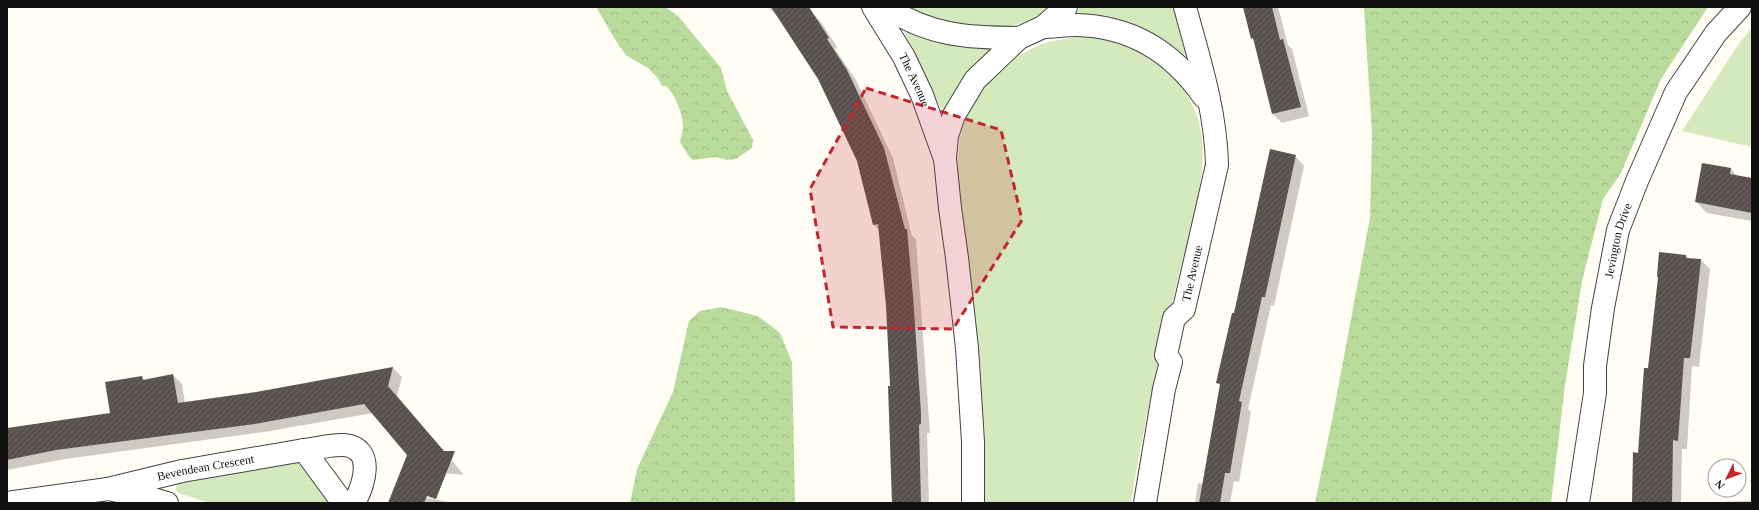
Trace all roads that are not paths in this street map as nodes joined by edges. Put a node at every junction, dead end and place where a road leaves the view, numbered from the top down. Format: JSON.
{"nodes":[{"id":1,"x":873,"y":7,"type":"edge"},
{"id":2,"x":886,"y":7,"type":"edge"},
{"id":3,"x":1066,"y":7,"type":"edge"},
{"id":4,"x":1185,"y":7,"type":"edge"},
{"id":5,"x":1740,"y":7,"type":"edge"},
{"id":6,"x":1043,"y":27,"type":"junction"},
{"id":7,"x":1019,"y":38,"type":"junction"},
{"id":8,"x":1212,"y":108,"type":"junction"},
{"id":9,"x":945,"y":159,"type":"junction"},
{"id":10,"x":304,"y":450,"type":"junction"},
{"id":11,"x":108,"y":489,"type":"junction"},
{"id":12,"x":7,"y":503,"type":"edge"},
{"id":13,"x":167,"y":503,"type":"edge"},
{"id":14,"x":343,"y":503,"type":"edge"},
{"id":15,"x":354,"y":503,"type":"edge"},
{"id":16,"x":973,"y":503,"type":"edge"},
{"id":17,"x":1144,"y":503,"type":"edge"},
{"id":18,"x":1578,"y":503,"type":"edge"}],
"edges":[{"from":1,"to":9,"type":"street","name":"The Avenue"},
{"from":2,"to":7,"type":"street","name":"The Avenue"},
{"from":3,"to":6,"type":"street","name":"The Avenue"},
{"from":4,"to":8,"type":"street","name":"The Avenue"},
{"from":5,"to":18,"type":"street","name":"Jevington Drive"},
{"from":6,"to":7,"type":"street","name":"The Avenue"},
{"from":6,"to":8,"type":"street","name":"The Avenue"},
{"from":7,"to":9,"type":"street","name":"The Avenue"},
{"from":8,"to":17,"type":"street","name":"The Avenue"},
{"from":9,"to":16,"type":"street","name":"The Avenue"},
{"from":10,"to":11,"type":"street","name":"Bevendean Crescent"},
{"from":10,"to":14,"type":"street"},
{"from":10,"to":15,"type":"street","name":"Bevendean Crescent"},
{"from":11,"to":12,"type":"street","name":"Bevendean Crescent"},
{"from":11,"to":13,"type":"street","name":"Bevendean Crescent"}]}
